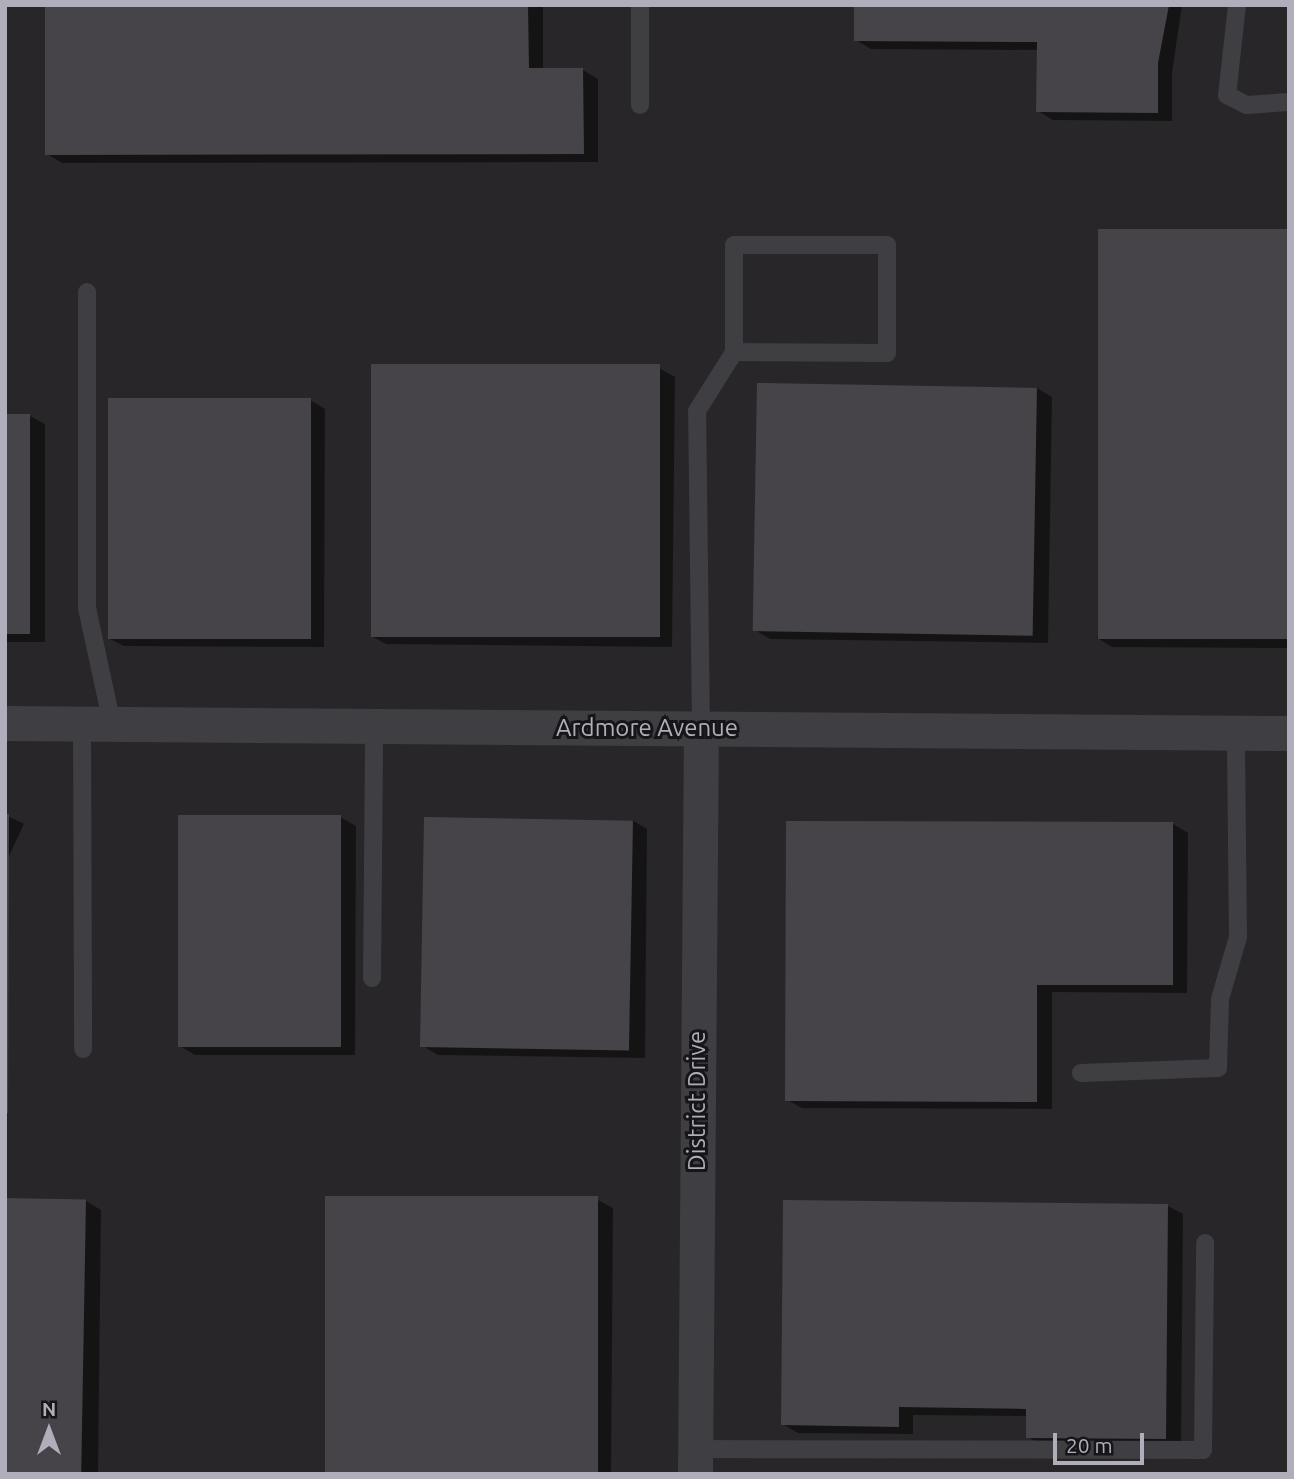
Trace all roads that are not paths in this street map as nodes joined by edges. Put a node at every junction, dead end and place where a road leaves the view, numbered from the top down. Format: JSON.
{"nodes":[{"id":1,"x":640,"y":5,"type":"edge"},
{"id":2,"x":1237,"y":5,"type":"edge"},
{"id":3,"x":1289,"y":102,"type":"edge"},
{"id":4,"x":639,"y":105,"type":"dead end"},
{"id":5,"x":87,"y":292,"type":"dead end"},
{"id":6,"x":734,"y":352,"type":"junction"},
{"id":7,"x":5,"y":723,"type":"edge"},
{"id":8,"x":97,"y":724,"type":"junction"},
{"id":9,"x":374,"y":726,"type":"junction"},
{"id":10,"x":701,"y":729,"type":"junction"},
{"id":11,"x":1237,"y":733,"type":"junction"},
{"id":12,"x":1289,"y":733,"type":"edge"},
{"id":13,"x":372,"y":978,"type":"dead end"},
{"id":14,"x":83,"y":1049,"type":"dead end"},
{"id":15,"x":1081,"y":1073,"type":"dead end"},
{"id":16,"x":1205,"y":1243,"type":"dead end"},
{"id":17,"x":695,"y":1462,"type":"edge"}],
"edges":[{"from":1,"to":4,"type":"lane"},
{"from":2,"to":3,"type":"lane"},
{"from":5,"to":8,"type":"lane"},
{"from":6,"to":6,"type":"lane"},
{"from":6,"to":10,"type":"lane"},
{"from":7,"to":8,"type":"street","name":"Ardmore Avenue"},
{"from":8,"to":9,"type":"street","name":"Ardmore Avenue"},
{"from":8,"to":14,"type":"lane"},
{"from":9,"to":10,"type":"street","name":"Ardmore Avenue"},
{"from":9,"to":13,"type":"lane"},
{"from":10,"to":11,"type":"street","name":"Ardmore Avenue"},
{"from":10,"to":17,"type":"street","name":"District Drive"},
{"from":11,"to":12,"type":"street","name":"Ardmore Avenue"},
{"from":11,"to":15,"type":"lane"},
{"from":16,"to":17,"type":"lane"}]}
